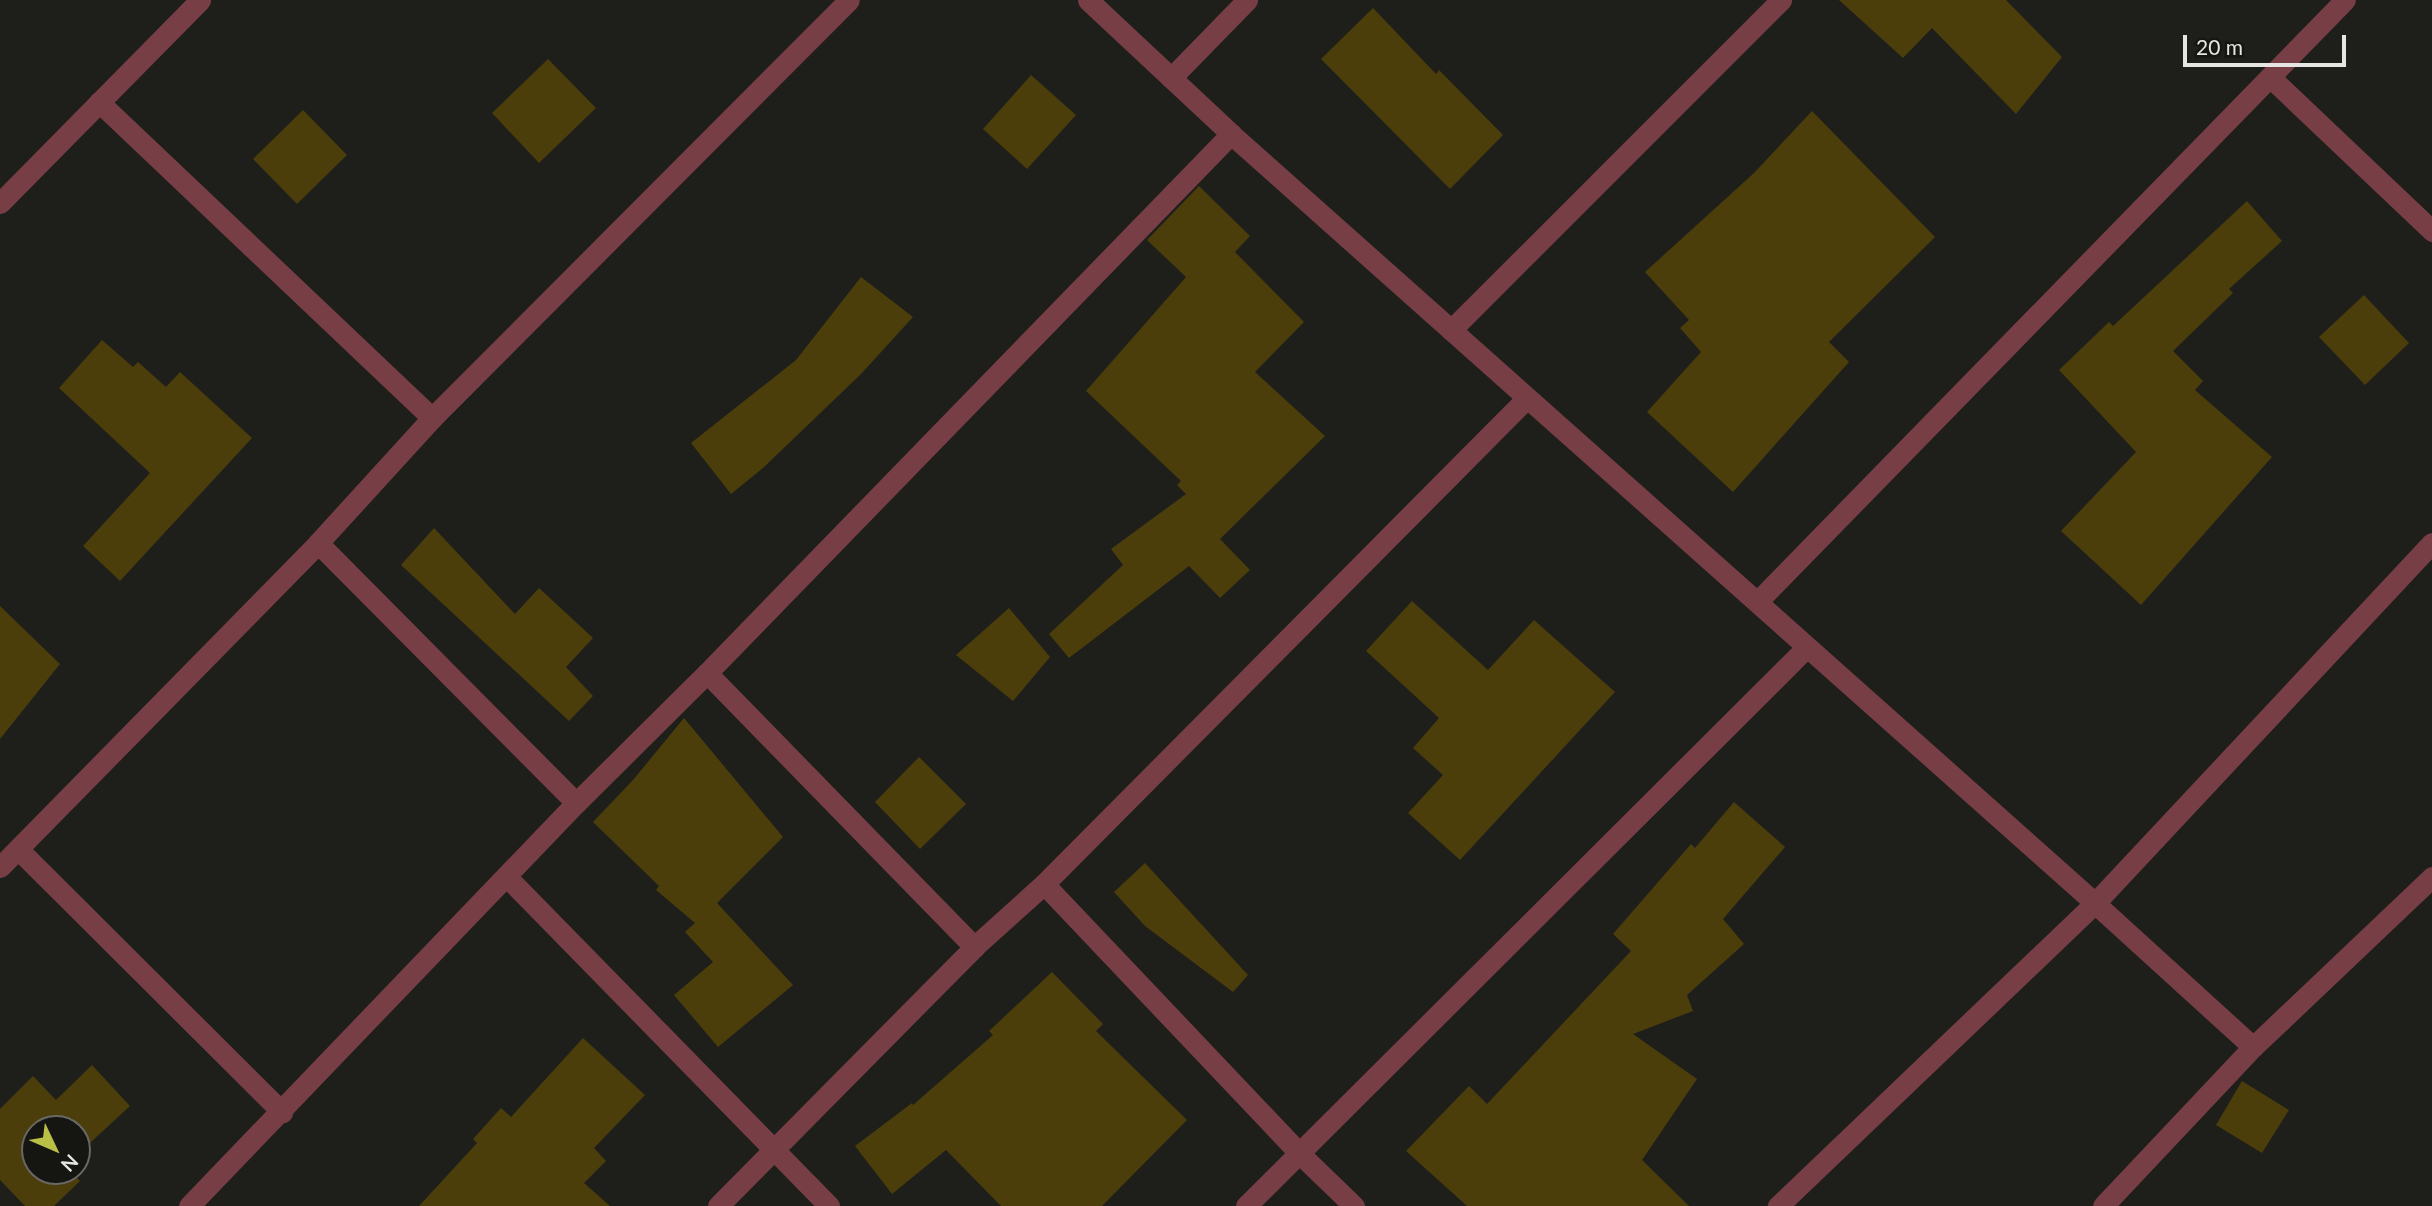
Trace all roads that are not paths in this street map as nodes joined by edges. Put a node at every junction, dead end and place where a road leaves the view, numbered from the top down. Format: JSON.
{"nodes":[{"id":1,"x":200,"y":0,"type":"edge"},
{"id":2,"x":849,"y":0,"type":"edge"},
{"id":3,"x":1088,"y":0,"type":"edge"},
{"id":4,"x":1247,"y":0,"type":"edge"},
{"id":5,"x":1781,"y":0,"type":"edge"},
{"id":6,"x":2345,"y":0,"type":"edge"},
{"id":7,"x":2270,"y":76,"type":"junction"},
{"id":8,"x":1171,"y":78,"type":"junction"},
{"id":9,"x":99,"y":102,"type":"junction"},
{"id":10,"x":1231,"y":134,"type":"junction"},
{"id":11,"x":0,"y":203,"type":"edge"},
{"id":12,"x":2432,"y":230,"type":"edge"},
{"id":13,"x":1451,"y":330,"type":"junction"},
{"id":14,"x":1527,"y":398,"type":"junction"},
{"id":15,"x":432,"y":418,"type":"junction"},
{"id":16,"x":318,"y":542,"type":"junction"},
{"id":17,"x":2432,"y":543,"type":"edge"},
{"id":18,"x":1758,"y":601,"type":"junction"},
{"id":19,"x":1806,"y":648,"type":"junction"},
{"id":20,"x":707,"y":673,"type":"junction"},
{"id":21,"x":576,"y":803,"type":"junction"},
{"id":22,"x":18,"y":849,"type":"junction"},
{"id":23,"x":0,"y":867,"type":"edge"},
{"id":24,"x":506,"y":876,"type":"junction"},
{"id":25,"x":2432,"y":877,"type":"edge"},
{"id":26,"x":1044,"y":884,"type":"junction"},
{"id":27,"x":2095,"y":903,"type":"junction"},
{"id":28,"x":974,"y":947,"type":"junction"},
{"id":29,"x":2253,"y":1047,"type":"junction"},
{"id":30,"x":282,"y":1112,"type":"junction"},
{"id":31,"x":774,"y":1150,"type":"junction"},
{"id":32,"x":1298,"y":1152,"type":"junction"},
{"id":33,"x":189,"y":1206,"type":"edge"},
{"id":34,"x":718,"y":1206,"type":"edge"},
{"id":35,"x":829,"y":1206,"type":"edge"},
{"id":36,"x":1246,"y":1206,"type":"edge"},
{"id":37,"x":1354,"y":1206,"type":"edge"},
{"id":38,"x":1778,"y":1206,"type":"edge"},
{"id":39,"x":2103,"y":1206,"type":"edge"}],
"edges":[{"from":1,"to":9,"type":"street"},
{"from":2,"to":15,"type":"street"},
{"from":3,"to":8,"type":"street"},
{"from":4,"to":8,"type":"street"},
{"from":5,"to":13,"type":"street"},
{"from":6,"to":7,"type":"street"},
{"from":7,"to":12,"type":"street"},
{"from":7,"to":18,"type":"street"},
{"from":8,"to":10,"type":"street"},
{"from":9,"to":11,"type":"street"},
{"from":9,"to":15,"type":"street"},
{"from":10,"to":13,"type":"street"},
{"from":10,"to":20,"type":"street"},
{"from":13,"to":14,"type":"street"},
{"from":14,"to":18,"type":"street"},
{"from":14,"to":26,"type":"street"},
{"from":15,"to":16,"type":"street"},
{"from":16,"to":21,"type":"street"},
{"from":16,"to":22,"type":"street"},
{"from":17,"to":27,"type":"street"},
{"from":18,"to":19,"type":"street"},
{"from":19,"to":27,"type":"street"},
{"from":19,"to":32,"type":"street"},
{"from":20,"to":21,"type":"street"},
{"from":20,"to":28,"type":"street"},
{"from":21,"to":24,"type":"street"},
{"from":22,"to":23,"type":"street"},
{"from":22,"to":30,"type":"street"},
{"from":24,"to":30,"type":"street"},
{"from":24,"to":31,"type":"street"},
{"from":25,"to":29,"type":"street"},
{"from":26,"to":28,"type":"street"},
{"from":26,"to":32,"type":"street"},
{"from":27,"to":29,"type":"street"},
{"from":27,"to":38,"type":"street"},
{"from":28,"to":31,"type":"street"},
{"from":29,"to":39,"type":"street"},
{"from":30,"to":33,"type":"street"},
{"from":31,"to":34,"type":"street"},
{"from":31,"to":35,"type":"street"},
{"from":32,"to":36,"type":"street"},
{"from":32,"to":37,"type":"street"}]}
